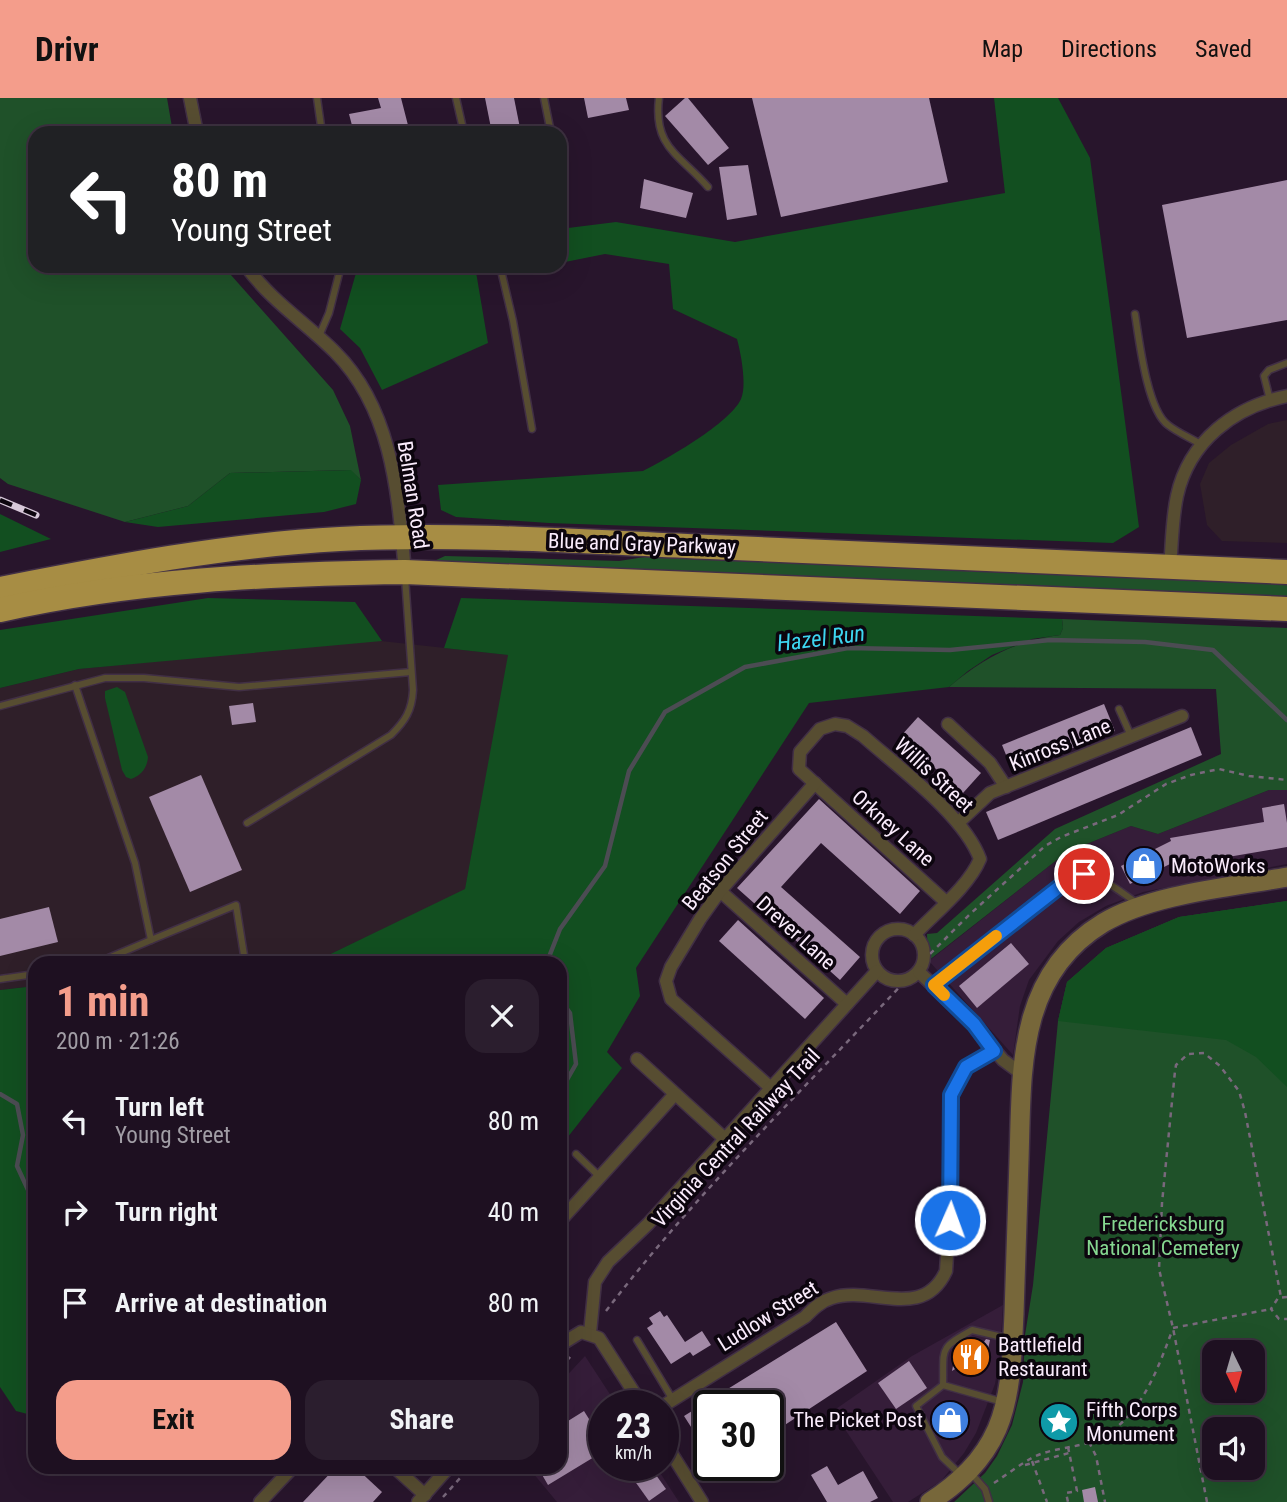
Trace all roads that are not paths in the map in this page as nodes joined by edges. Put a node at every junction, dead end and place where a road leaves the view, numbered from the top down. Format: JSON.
{"nodes":[{"id":1,"x":190,"y":98,"type":"edge"},
{"id":2,"x":317,"y":98,"type":"edge"},
{"id":3,"x":456,"y":98,"type":"edge"},
{"id":4,"x":544,"y":98,"type":"edge"},
{"id":5,"x":659,"y":98,"type":"edge"},
{"id":6,"x":196,"y":126,"type":"edge"},
{"id":7,"x":322,"y":126,"type":"edge"},
{"id":8,"x":462,"y":126,"type":"edge"},
{"id":9,"x":550,"y":126,"type":"edge"},
{"id":10,"x":708,"y":187,"type":"dead end"},
{"id":11,"x":252,"y":273,"type":"edge"},
{"id":12,"x":339,"y":273,"type":"edge"},
{"id":13,"x":502,"y":273,"type":"edge"},
{"id":14,"x":1135,"y":314,"type":"dead end"},
{"id":15,"x":319,"y":336,"type":"junction"},
{"id":16,"x":1287,"y":363,"type":"edge"},
{"id":17,"x":1287,"y":396,"type":"edge"},
{"id":18,"x":1270,"y":400,"type":"junction"},
{"id":19,"x":532,"y":429,"type":"dead end"},
{"id":20,"x":1202,"y":445,"type":"junction"},
{"id":21,"x":402,"y":537,"type":"junction"},
{"id":22,"x":1170,"y":567,"type":"junction"},
{"id":23,"x":405,"y":572,"type":"junction"},
{"id":24,"x":1287,"y":572,"type":"edge"},
{"id":25,"x":0,"y":589,"type":"edge"},
{"id":26,"x":1287,"y":609,"type":"edge"},
{"id":27,"x":0,"y":610,"type":"edge"},
{"id":28,"x":411,"y":672,"type":"junction"},
{"id":29,"x":75,"y":685,"type":"junction"},
{"id":30,"x":0,"y":706,"type":"edge"},
{"id":31,"x":1119,"y":709,"type":"dead end"},
{"id":32,"x":1182,"y":716,"type":"dead end"},
{"id":33,"x":948,"y":724,"type":"dead end"},
{"id":34,"x":1131,"y":738,"type":"junction"},
{"id":35,"x":815,"y":783,"type":"junction"},
{"id":36,"x":1006,"y":787,"type":"junction"},
{"id":37,"x":960,"y":822,"type":"junction"},
{"id":38,"x":247,"y":823,"type":"dead end"},
{"id":39,"x":1287,"y":877,"type":"edge"},
{"id":40,"x":720,"y":891,"type":"junction"},
{"id":41,"x":946,"y":902,"type":"junction"},
{"id":42,"x":1142,"y":906,"type":"junction"},
{"id":43,"x":914,"y":934,"type":"junction"},
{"id":44,"x":151,"y":940,"type":"junction"},
{"id":45,"x":244,"y":955,"type":"dead end"},
{"id":46,"x":113,"y":956,"type":"edge"},
{"id":47,"x":877,"y":971,"type":"junction"},
{"id":48,"x":919,"y":972,"type":"junction"},
{"id":49,"x":28,"y":975,"type":"edge"},
{"id":50,"x":0,"y":979,"type":"edge"},
{"id":51,"x":934,"y":985,"type":"junction"},
{"id":52,"x":847,"y":1004,"type":"junction"},
{"id":53,"x":994,"y":1051,"type":"junction"},
{"id":54,"x":637,"y":1059,"type":"dead end"},
{"id":55,"x":1022,"y":1074,"type":"junction"},
{"id":56,"x":771,"y":1088,"type":"junction"},
{"id":57,"x":675,"y":1094,"type":"junction"},
{"id":58,"x":725,"y":1139,"type":"junction"},
{"id":59,"x":576,"y":1154,"type":"dead end"},
{"id":60,"x":600,"y":1177,"type":"junction"},
{"id":61,"x":567,"y":1213,"type":"edge"},
{"id":62,"x":590,"y":1333,"type":"junction"},
{"id":63,"x":637,"y":1340,"type":"dead end"},
{"id":64,"x":1013,"y":1340,"type":"junction"},
{"id":65,"x":567,"y":1341,"type":"edge"},
{"id":66,"x":943,"y":1385,"type":"junction"},
{"id":67,"x":633,"y":1390,"type":"edge"},
{"id":68,"x":662,"y":1390,"type":"edge"},
{"id":69,"x":679,"y":1396,"type":"edge"},
{"id":70,"x":1005,"y":1403,"type":"junction"},
{"id":71,"x":679,"y":1465,"type":"edge"},
{"id":72,"x":286,"y":1474,"type":"edge"},
{"id":73,"x":400,"y":1474,"type":"edge"},
{"id":74,"x":443,"y":1474,"type":"edge"},
{"id":75,"x":967,"y":1474,"type":"junction"},
{"id":76,"x":421,"y":1498,"type":"edge"},
{"id":77,"x":260,"y":1502,"type":"edge"},
{"id":78,"x":702,"y":1502,"type":"edge"},
{"id":79,"x":930,"y":1502,"type":"edge"},
{"id":80,"x":989,"y":1502,"type":"edge"}],
"edges":[{"from":1,"to":6,"type":"street"},
{"from":2,"to":7,"type":"lane"},
{"from":3,"to":8,"type":"lane"},
{"from":4,"to":9,"type":"lane"},
{"from":5,"to":10,"type":"lane"},
{"from":11,"to":15,"type":"street","name":"Belman Road"},
{"from":12,"to":15,"type":"lane"},
{"from":13,"to":19,"type":"lane"},
{"from":14,"to":20,"type":"lane"},
{"from":15,"to":21,"type":"street","name":"Belman Road"},
{"from":16,"to":18,"type":"lane"},
{"from":17,"to":18,"type":"street"},
{"from":18,"to":20,"type":"street"},
{"from":20,"to":22,"type":"street"},
{"from":21,"to":22,"type":"highway","name":"Blue and Gray Parkway"},
{"from":21,"to":23,"type":"street","name":"Belman Road"},
{"from":21,"to":25,"type":"highway","name":"Blue and Gray Parkway"},
{"from":22,"to":24,"type":"highway","name":"Blue and Gray Parkway"},
{"from":23,"to":26,"type":"highway","name":"Blue and Gray Parkway"},
{"from":23,"to":27,"type":"highway","name":"Blue and Gray Parkway"},
{"from":23,"to":28,"type":"lane"},
{"from":28,"to":29,"type":"lane"},
{"from":28,"to":38,"type":"lane"},
{"from":29,"to":30,"type":"lane"},
{"from":29,"to":44,"type":"lane"},
{"from":31,"to":34,"type":"lane"},
{"from":32,"to":34,"type":"street","name":"Kinross Lane"},
{"from":33,"to":36,"type":"street"},
{"from":34,"to":36,"type":"street","name":"Kinross Lane"},
{"from":35,"to":37,"type":"street","name":"Willis Street"},
{"from":35,"to":40,"type":"street","name":"Beatson Street"},
{"from":35,"to":41,"type":"street","name":"Orkney Lane"},
{"from":36,"to":37,"type":"street","name":"Kinross Lane"},
{"from":37,"to":41,"type":"street","name":"Willis Street"},
{"from":39,"to":42,"type":"main road"},
{"from":40,"to":52,"type":"street","name":"Drever Lane"},
{"from":40,"to":56,"type":"street","name":"Beatson Street"},
{"from":41,"to":43,"type":"street","name":"Willis Street"},
{"from":42,"to":51,"type":"lane"},
{"from":42,"to":55,"type":"main road"},
{"from":43,"to":47,"type":"street"},
{"from":43,"to":48,"type":"street"},
{"from":44,"to":45,"type":"lane"},
{"from":44,"to":46,"type":"lane"},
{"from":47,"to":48,"type":"street"},
{"from":47,"to":52,"type":"street"},
{"from":48,"to":51,"type":"street"},
{"from":49,"to":50,"type":"lane"},
{"from":51,"to":53,"type":"street"},
{"from":52,"to":56,"type":"street"},
{"from":53,"to":55,"type":"street"},
{"from":53,"to":69,"type":"street","name":"Ludlow Street"},
{"from":54,"to":57,"type":"street"},
{"from":55,"to":64,"type":"main road"},
{"from":56,"to":58,"type":"street"},
{"from":57,"to":58,"type":"street"},
{"from":57,"to":60,"type":"street"},
{"from":58,"to":62,"type":"street"},
{"from":59,"to":60,"type":"lane"},
{"from":60,"to":61,"type":"street"},
{"from":62,"to":65,"type":"street"},
{"from":62,"to":67,"type":"street"},
{"from":63,"to":68,"type":"lane"},
{"from":64,"to":66,"type":"lane"},
{"from":64,"to":70,"type":"main road"},
{"from":66,"to":70,"type":"lane"},
{"from":66,"to":75,"type":"lane"},
{"from":70,"to":75,"type":"main road"},
{"from":71,"to":78,"type":"street"},
{"from":72,"to":77,"type":"street"},
{"from":73,"to":76,"type":"street"},
{"from":74,"to":76,"type":"street"},
{"from":75,"to":79,"type":"main road"},
{"from":75,"to":80,"type":"lane"}]}
